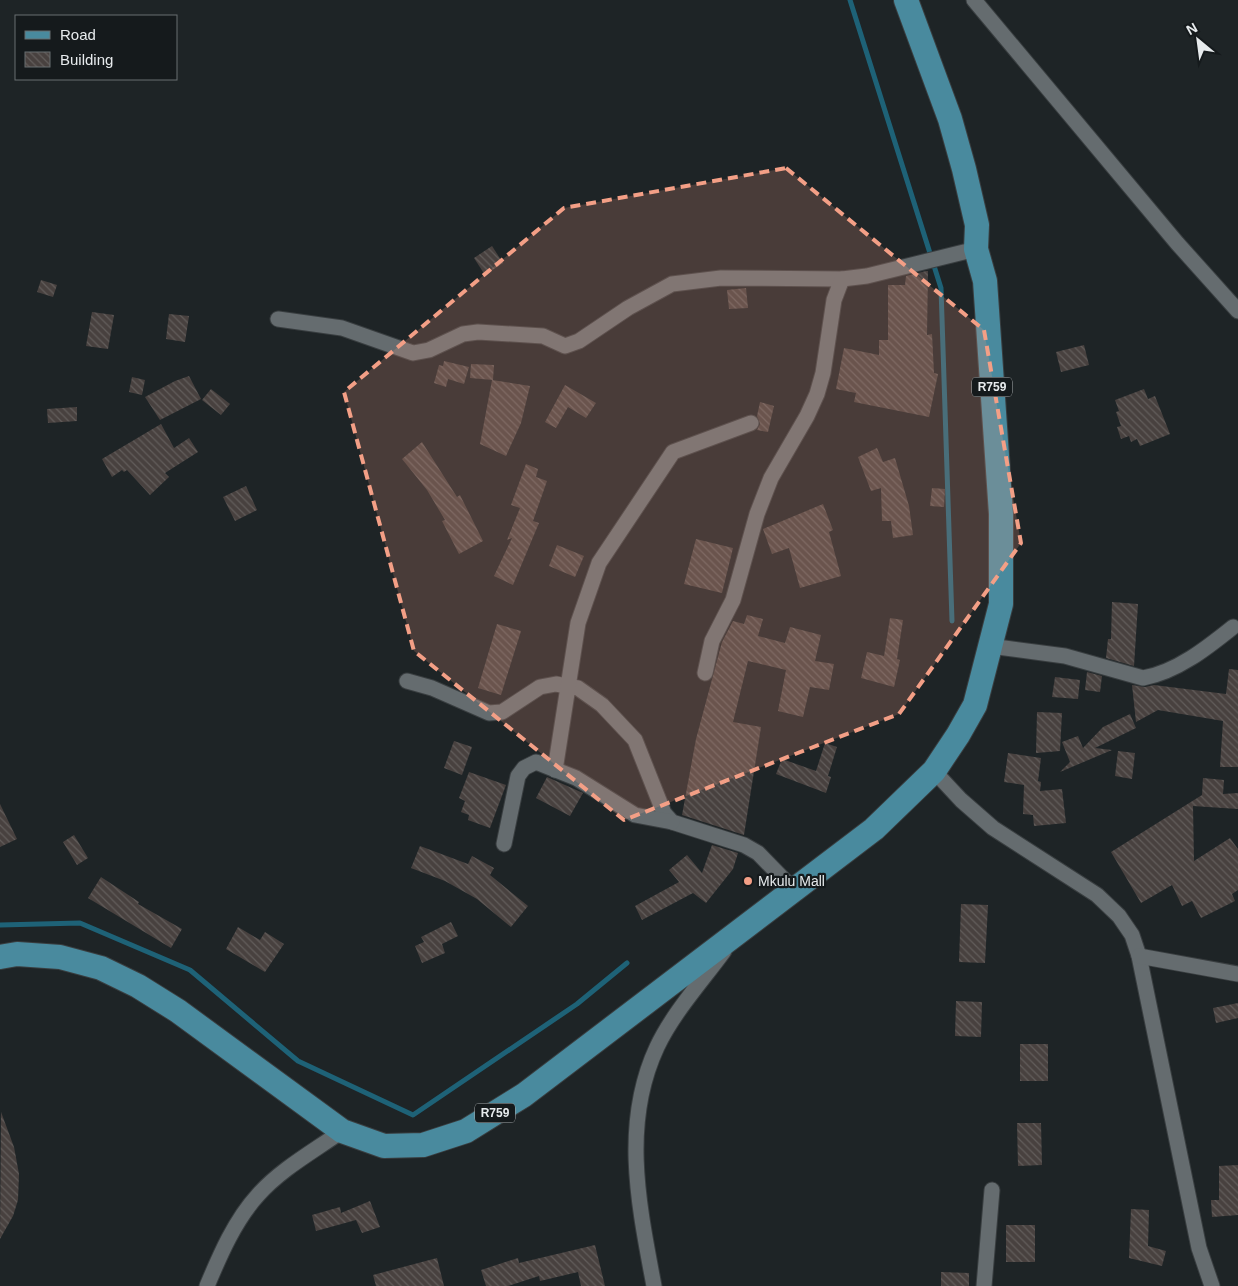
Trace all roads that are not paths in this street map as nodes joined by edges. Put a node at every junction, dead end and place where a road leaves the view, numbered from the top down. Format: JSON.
{"nodes":[{"id":1,"x":906,"y":0,"type":"edge"},
{"id":2,"x":974,"y":0,"type":"edge"},
{"id":3,"x":976,"y":249,"type":"junction"},
{"id":4,"x":842,"y":279,"type":"junction"},
{"id":5,"x":1238,"y":311,"type":"edge"},
{"id":6,"x":278,"y":319,"type":"dead end"},
{"id":7,"x":751,"y":423,"type":"dead end"},
{"id":8,"x":1233,"y":627,"type":"dead end"},
{"id":9,"x":990,"y":646,"type":"junction"},
{"id":10,"x":705,"y":673,"type":"dead end"},
{"id":11,"x":407,"y":681,"type":"dead end"},
{"id":12,"x":567,"y":686,"type":"junction"},
{"id":13,"x":556,"y":770,"type":"junction"},
{"id":14,"x":934,"y":770,"type":"junction"},
{"id":15,"x":672,"y":822,"type":"junction"},
{"id":16,"x":504,"y":844,"type":"dead end"},
{"id":17,"x":794,"y":890,"type":"junction"},
{"id":18,"x":737,"y":933,"type":"junction"},
{"id":19,"x":0,"y":956,"type":"edge"},
{"id":20,"x":1139,"y":956,"type":"junction"},
{"id":21,"x":1238,"y":974,"type":"edge"},
{"id":22,"x":342,"y":1131,"type":"junction"},
{"id":23,"x":992,"y":1190,"type":"dead end"},
{"id":24,"x":208,"y":1286,"type":"edge"},
{"id":25,"x":654,"y":1286,"type":"edge"},
{"id":26,"x":984,"y":1286,"type":"edge"},
{"id":27,"x":1212,"y":1286,"type":"edge"}],
"edges":[{"from":1,"to":3,"type":"main road","number":"R759"},
{"from":2,"to":5,"type":"street"},
{"from":3,"to":4,"type":"street"},
{"from":3,"to":9,"type":"main road","number":"R759"},
{"from":4,"to":6,"type":"street"},
{"from":4,"to":10,"type":"street"},
{"from":7,"to":12,"type":"street"},
{"from":8,"to":9,"type":"street"},
{"from":9,"to":14,"type":"main road","number":"R759"},
{"from":11,"to":12,"type":"street"},
{"from":12,"to":13,"type":"street"},
{"from":12,"to":15,"type":"street"},
{"from":13,"to":15,"type":"street"},
{"from":13,"to":16,"type":"street"},
{"from":14,"to":17,"type":"main road","number":"R759"},
{"from":14,"to":20,"type":"street"},
{"from":15,"to":17,"type":"street"},
{"from":17,"to":18,"type":"main road","number":"R759"},
{"from":18,"to":22,"type":"main road","number":"R759"},
{"from":18,"to":25,"type":"street"},
{"from":19,"to":22,"type":"main road","number":"R759"},
{"from":20,"to":21,"type":"street"},
{"from":20,"to":27,"type":"street"},
{"from":22,"to":24,"type":"street"},
{"from":23,"to":26,"type":"street"}]}
